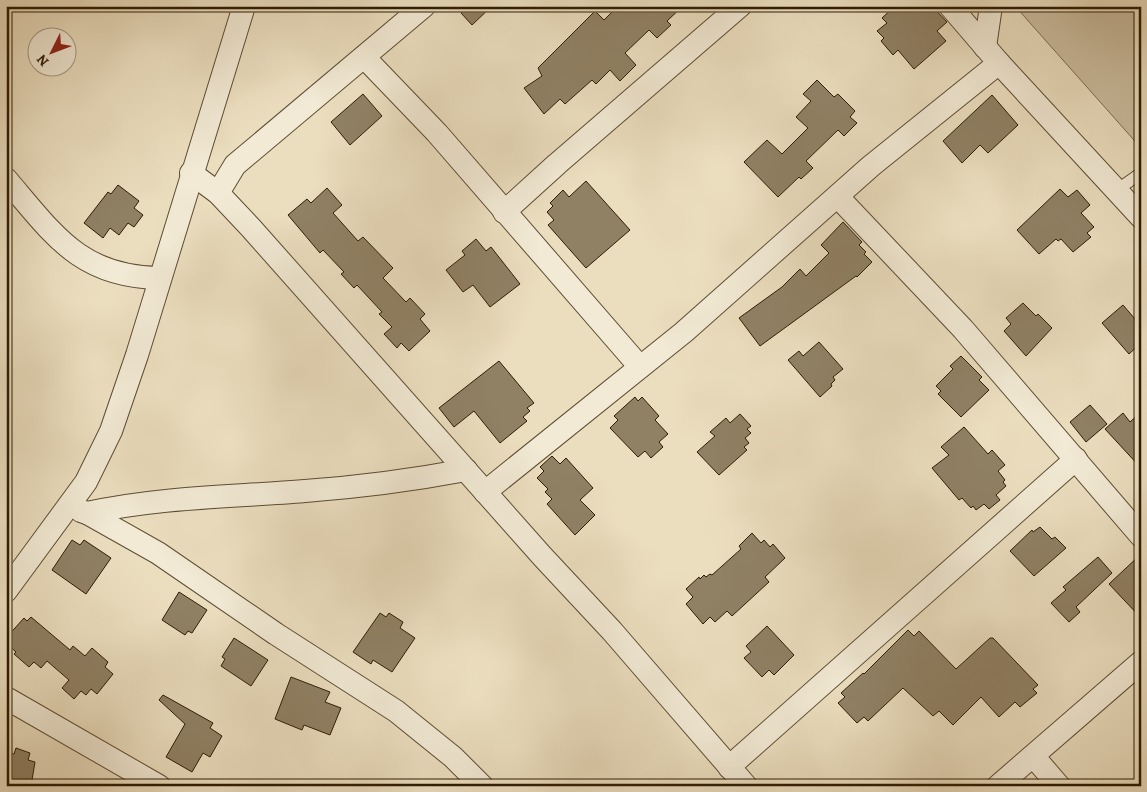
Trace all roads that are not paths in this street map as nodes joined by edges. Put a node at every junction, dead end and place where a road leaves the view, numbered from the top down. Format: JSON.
{"nodes":[{"id":1,"x":244,"y":6,"type":"edge"},
{"id":2,"x":424,"y":6,"type":"edge"},
{"id":3,"x":740,"y":6,"type":"edge"},
{"id":4,"x":950,"y":6,"type":"edge"},
{"id":5,"x":991,"y":6,"type":"edge"},
{"id":6,"x":992,"y":55,"type":"junction"},
{"id":7,"x":364,"y":57,"type":"junction"},
{"id":8,"x":1141,"y":173,"type":"edge"},
{"id":9,"x":191,"y":174,"type":"junction"},
{"id":10,"x":6,"y":179,"type":"edge"},
{"id":11,"x":1117,"y":190,"type":"junction"},
{"id":12,"x":218,"y":193,"type":"junction"},
{"id":13,"x":838,"y":197,"type":"junction"},
{"id":14,"x":504,"y":212,"type":"junction"},
{"id":15,"x":1141,"y":217,"type":"edge"},
{"id":16,"x":160,"y":278,"type":"junction"},
{"id":17,"x":640,"y":368,"type":"junction"},
{"id":18,"x":1076,"y":459,"type":"junction"},
{"id":19,"x":466,"y":470,"type":"junction"},
{"id":20,"x":485,"y":492,"type":"junction"},
{"id":21,"x":78,"y":509,"type":"junction"},
{"id":22,"x":1141,"y":536,"type":"edge"},
{"id":23,"x":8,"y":585,"type":"edge"},
{"id":24,"x":1141,"y":662,"type":"edge"},
{"id":25,"x":6,"y":698,"type":"edge"},
{"id":26,"x":1034,"y":757,"type":"junction"},
{"id":27,"x":729,"y":767,"type":"junction"},
{"id":28,"x":159,"y":786,"type":"edge"},
{"id":29,"x":482,"y":786,"type":"edge"},
{"id":30,"x":746,"y":786,"type":"edge"},
{"id":31,"x":998,"y":786,"type":"edge"},
{"id":32,"x":1059,"y":786,"type":"edge"}],
"edges":[{"from":1,"to":9,"type":"street"},
{"from":2,"to":7,"type":"street"},
{"from":3,"to":14,"type":"street"},
{"from":4,"to":6,"type":"street"},
{"from":5,"to":6,"type":"street"},
{"from":6,"to":11,"type":"street"},
{"from":6,"to":13,"type":"street"},
{"from":7,"to":12,"type":"street"},
{"from":7,"to":14,"type":"street"},
{"from":8,"to":11,"type":"lane"},
{"from":9,"to":12,"type":"street"},
{"from":9,"to":16,"type":"street"},
{"from":10,"to":16,"type":"street"},
{"from":11,"to":15,"type":"street"},
{"from":12,"to":19,"type":"street"},
{"from":13,"to":17,"type":"street"},
{"from":13,"to":18,"type":"street"},
{"from":14,"to":17,"type":"street"},
{"from":16,"to":21,"type":"street"},
{"from":17,"to":20,"type":"street"},
{"from":18,"to":22,"type":"street"},
{"from":18,"to":27,"type":"street"},
{"from":19,"to":20,"type":"street"},
{"from":19,"to":21,"type":"street"},
{"from":20,"to":27,"type":"street"},
{"from":21,"to":23,"type":"street"},
{"from":21,"to":29,"type":"street"},
{"from":24,"to":26,"type":"street"},
{"from":25,"to":28,"type":"street"},
{"from":26,"to":31,"type":"street"},
{"from":26,"to":32,"type":"street"},
{"from":27,"to":30,"type":"street"}]}
